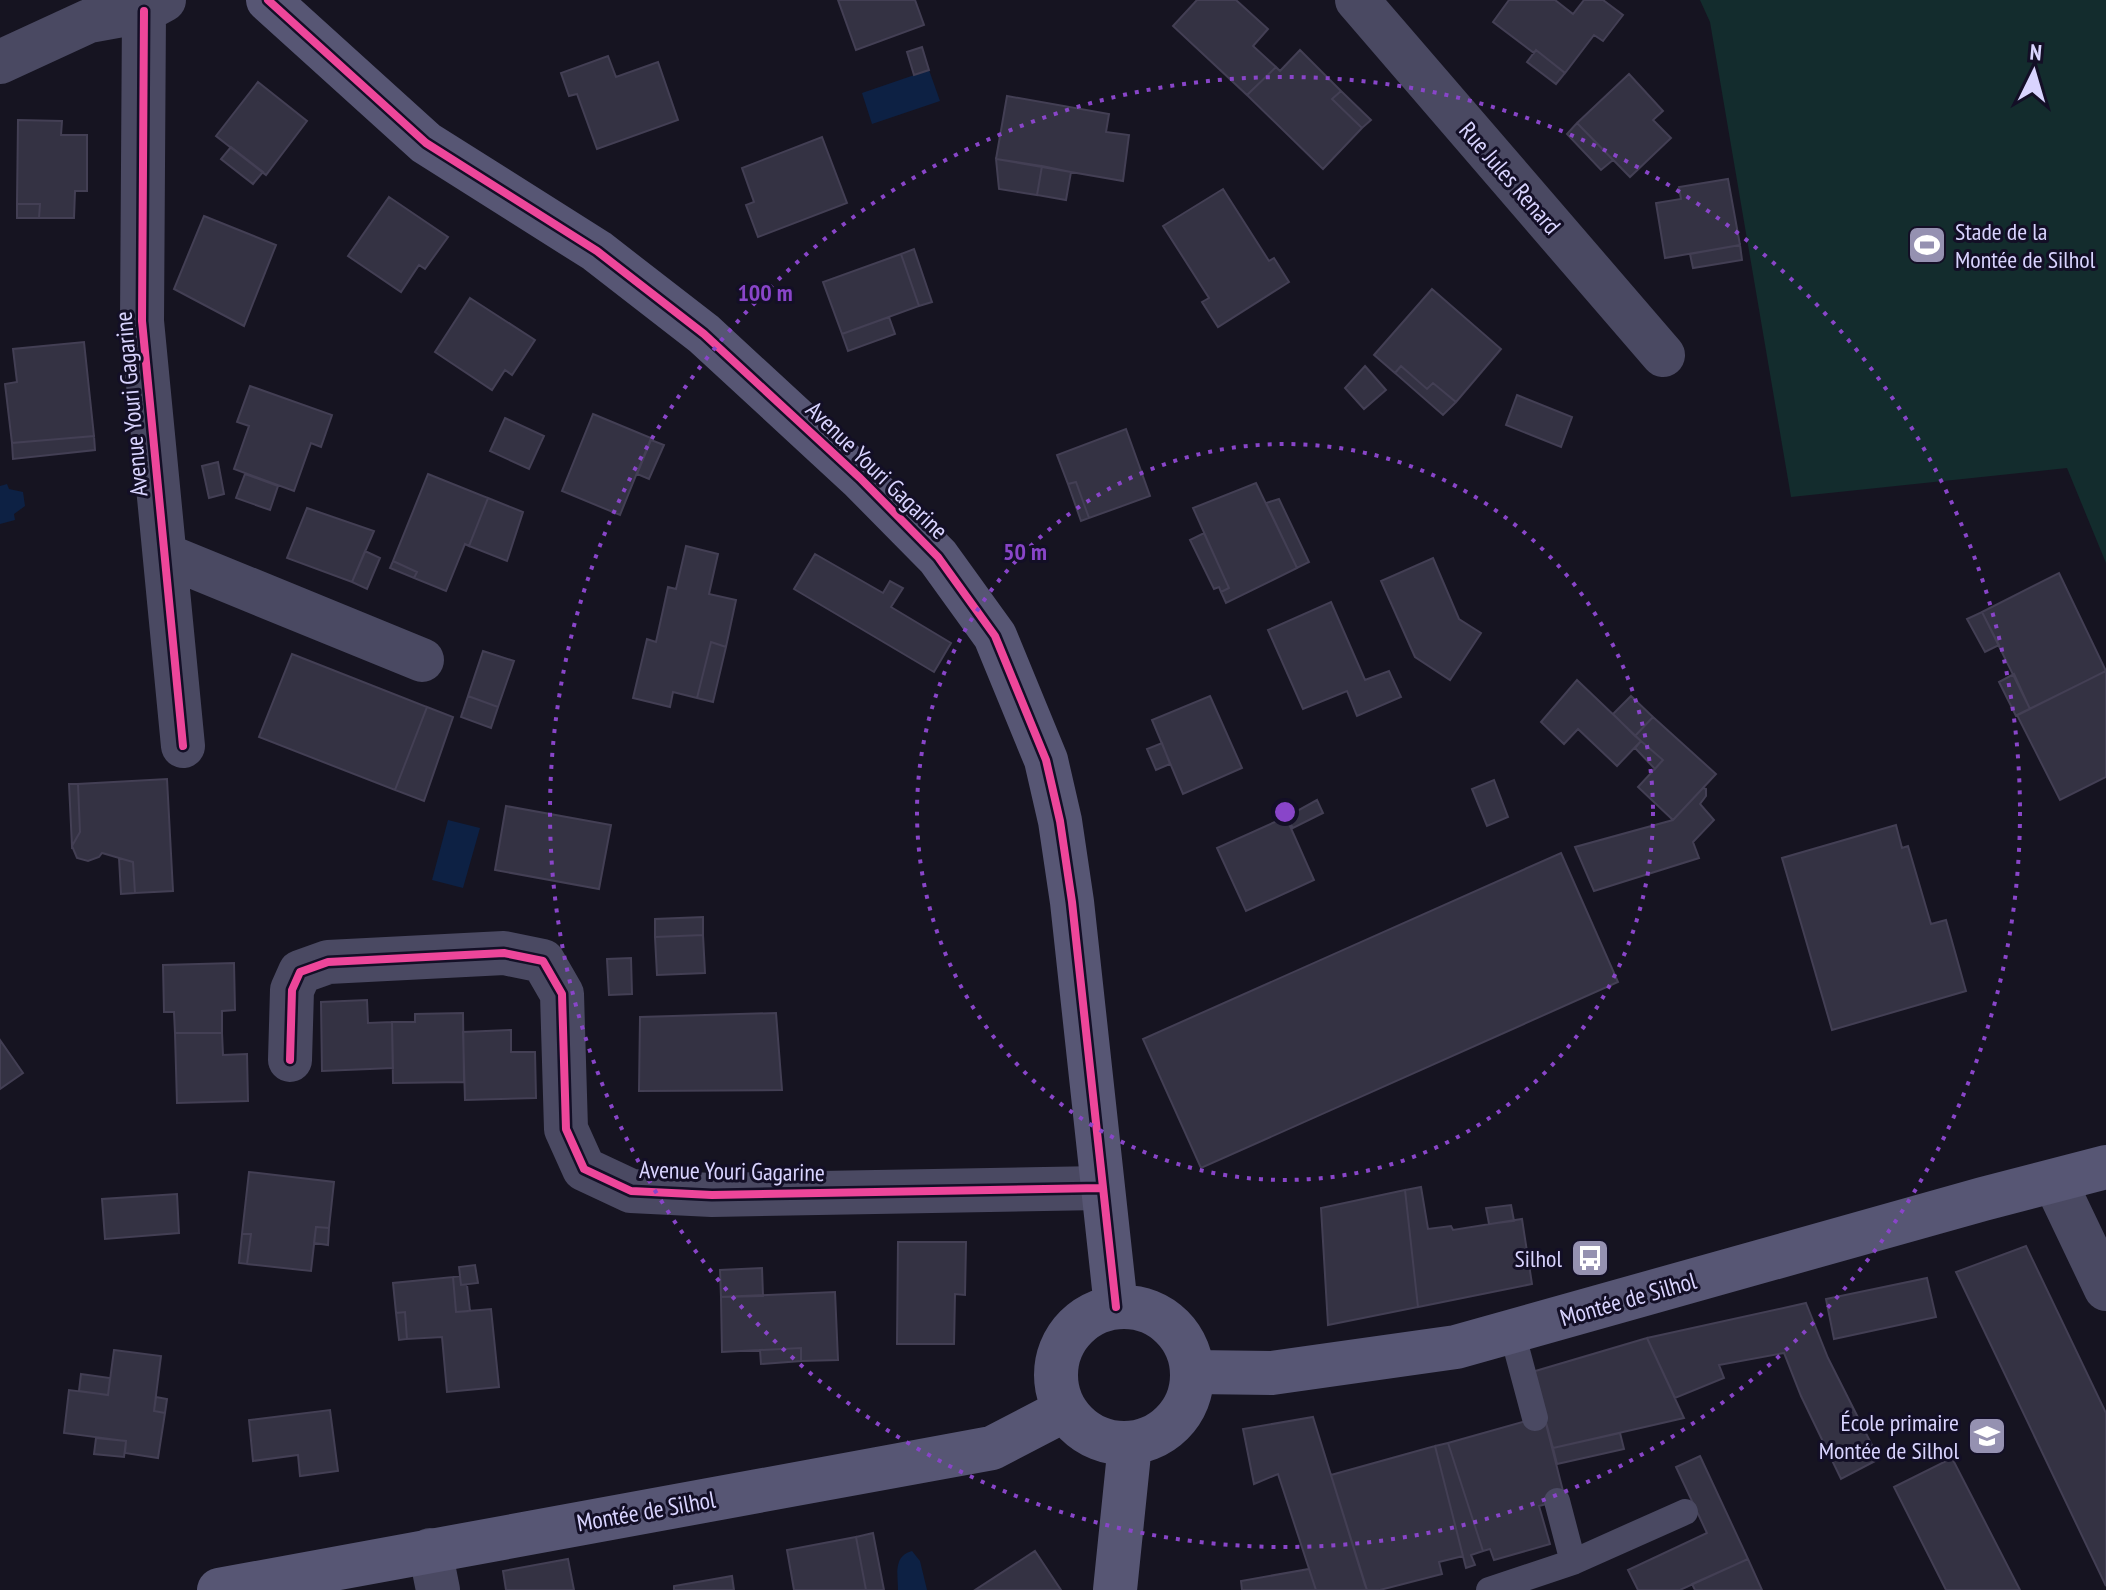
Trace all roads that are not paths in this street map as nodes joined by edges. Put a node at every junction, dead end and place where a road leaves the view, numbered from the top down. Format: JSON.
{"nodes":[{"id":1,"x":268,"y":0,"type":"edge"},
{"id":2,"x":1357,"y":0,"type":"edge"},
{"id":3,"x":154,"y":5,"type":"edge"},
{"id":4,"x":0,"y":62,"type":"edge"},
{"id":5,"x":1663,"y":355,"type":"dead end"},
{"id":6,"x":165,"y":555,"type":"junction"},
{"id":7,"x":422,"y":660,"type":"dead end"},
{"id":8,"x":183,"y":746,"type":"dead end"},
{"id":9,"x":290,"y":1060,"type":"dead end"},
{"id":10,"x":2106,"y":1167,"type":"edge"},
{"id":11,"x":2055,"y":1182,"type":"junction"},
{"id":12,"x":1101,"y":1188,"type":"junction"},
{"id":13,"x":2106,"y":1289,"type":"edge"},
{"id":14,"x":1116,"y":1307,"type":"junction"},
{"id":15,"x":1512,"y":1332,"type":"junction"},
{"id":16,"x":1194,"y":1372,"type":"junction"},
{"id":17,"x":1065,"y":1410,"type":"junction"},
{"id":18,"x":1535,"y":1418,"type":"dead end"},
{"id":19,"x":1130,"y":1444,"type":"junction"},
{"id":20,"x":1557,"y":1501,"type":"dead end"},
{"id":21,"x":1685,"y":1512,"type":"dead end"},
{"id":22,"x":1573,"y":1562,"type":"junction"},
{"id":23,"x":434,"y":1570,"type":"edge"},
{"id":24,"x":219,"y":1590,"type":"edge"},
{"id":25,"x":1115,"y":1590,"type":"edge"},
{"id":26,"x":1489,"y":1590,"type":"edge"}],
"edges":[{"from":1,"to":12,"type":"main road","name":"Avenue Youri Gagarine"},
{"from":2,"to":5,"type":"street","name":"Rue Jules Renard"},
{"from":3,"to":4,"type":"street"},
{"from":3,"to":6,"type":"street","name":"Avenue Youri Gagarine"},
{"from":6,"to":7,"type":"street"},
{"from":6,"to":8,"type":"street","name":"Avenue Youri Gagarine"},
{"from":9,"to":12,"type":"street","name":"Avenue Youri Gagarine"},
{"from":10,"to":11,"type":"main road","name":"Montée de Silhol"},
{"from":11,"to":13,"type":"street"},
{"from":11,"to":15,"type":"main road","name":"Montée de Silhol"},
{"from":12,"to":14,"type":"main road","name":"Avenue Youri Gagarine"},
{"from":14,"to":16,"type":"main road"},
{"from":14,"to":17,"type":"main road"},
{"from":15,"to":16,"type":"main road","name":"Montée de Silhol"},
{"from":15,"to":18,"type":"lane"},
{"from":16,"to":19,"type":"main road"},
{"from":17,"to":19,"type":"main road"},
{"from":17,"to":23,"type":"main road","name":"Montée de Silhol"},
{"from":19,"to":25,"type":"main road"},
{"from":20,"to":22,"type":"lane"},
{"from":21,"to":22,"type":"lane"},
{"from":22,"to":26,"type":"lane"},
{"from":23,"to":24,"type":"main road","name":"Montée de Silhol"}]}
